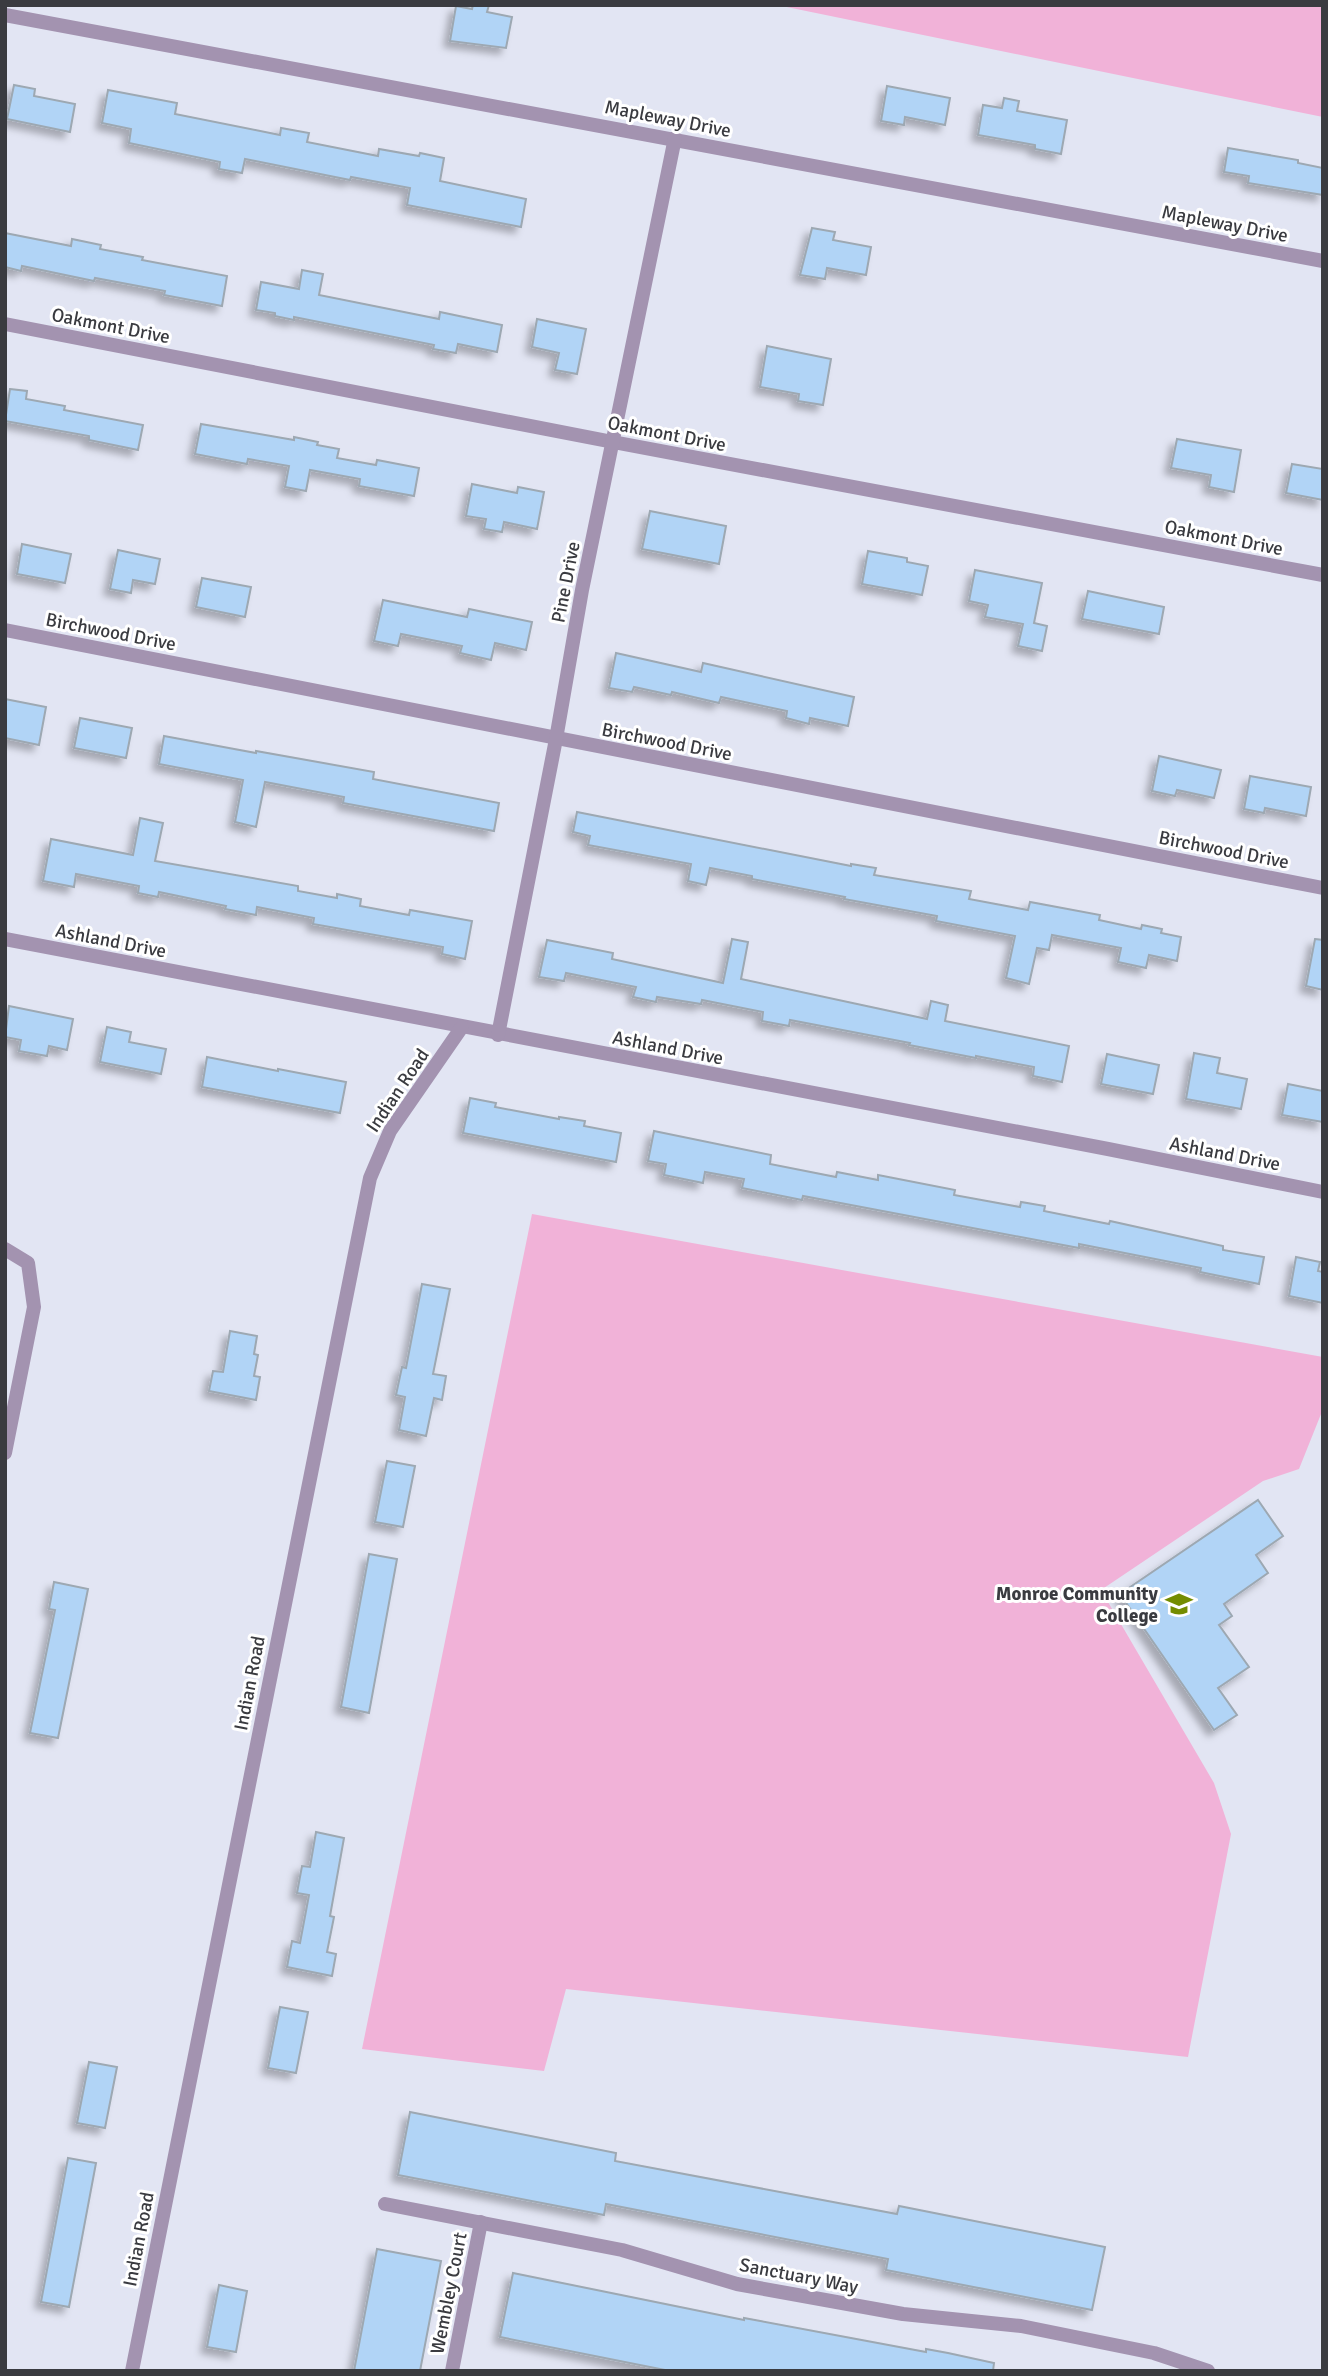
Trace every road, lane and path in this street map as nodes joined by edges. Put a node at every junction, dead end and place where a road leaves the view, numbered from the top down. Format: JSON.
{"nodes":[{"id":1,"x":5,"y":15,"type":"edge"},
{"id":2,"x":675,"y":138,"type":"junction"},
{"id":3,"x":1323,"y":261,"type":"edge"},
{"id":4,"x":5,"y":324,"type":"edge"},
{"id":5,"x":613,"y":442,"type":"junction"},
{"id":6,"x":1323,"y":575,"type":"edge"},
{"id":7,"x":5,"y":630,"type":"edge"},
{"id":8,"x":556,"y":739,"type":"junction"},
{"id":9,"x":1323,"y":888,"type":"edge"},
{"id":10,"x":5,"y":939,"type":"edge"},
{"id":11,"x":462,"y":1027,"type":"junction"},
{"id":12,"x":498,"y":1035,"type":"junction"},
{"id":13,"x":1323,"y":1192,"type":"edge"},
{"id":14,"x":5,"y":1248,"type":"edge"},
{"id":15,"x":5,"y":1453,"type":"edge"},
{"id":16,"x":385,"y":2204,"type":"dead end"},
{"id":17,"x":481,"y":2222,"type":"junction"},
{"id":18,"x":132,"y":2371,"type":"edge"},
{"id":19,"x":452,"y":2371,"type":"edge"},
{"id":20,"x":1208,"y":2371,"type":"edge"}],
"edges":[{"from":1,"to":2,"type":"street","name":"Mapleway Drive"},
{"from":2,"to":3,"type":"street","name":"Mapleway Drive"},
{"from":2,"to":5,"type":"street","name":"Pine Drive"},
{"from":4,"to":5,"type":"street","name":"Oakmont Drive"},
{"from":5,"to":6,"type":"street","name":"Oakmont Drive"},
{"from":5,"to":8,"type":"street","name":"Pine Drive"},
{"from":7,"to":8,"type":"street","name":"Birchwood Drive"},
{"from":8,"to":9,"type":"street","name":"Birchwood Drive"},
{"from":8,"to":12,"type":"street","name":"Pine Drive"},
{"from":10,"to":11,"type":"street","name":"Ashland Drive"},
{"from":11,"to":12,"type":"street","name":"Ashland Drive"},
{"from":11,"to":18,"type":"street","name":"Indian Road"},
{"from":12,"to":13,"type":"street","name":"Ashland Drive"},
{"from":14,"to":15,"type":"street"},
{"from":16,"to":17,"type":"street","name":"Sanctuary Way"},
{"from":17,"to":19,"type":"street","name":"Wembley Court"},
{"from":17,"to":20,"type":"street","name":"Sanctuary Way"}]}
